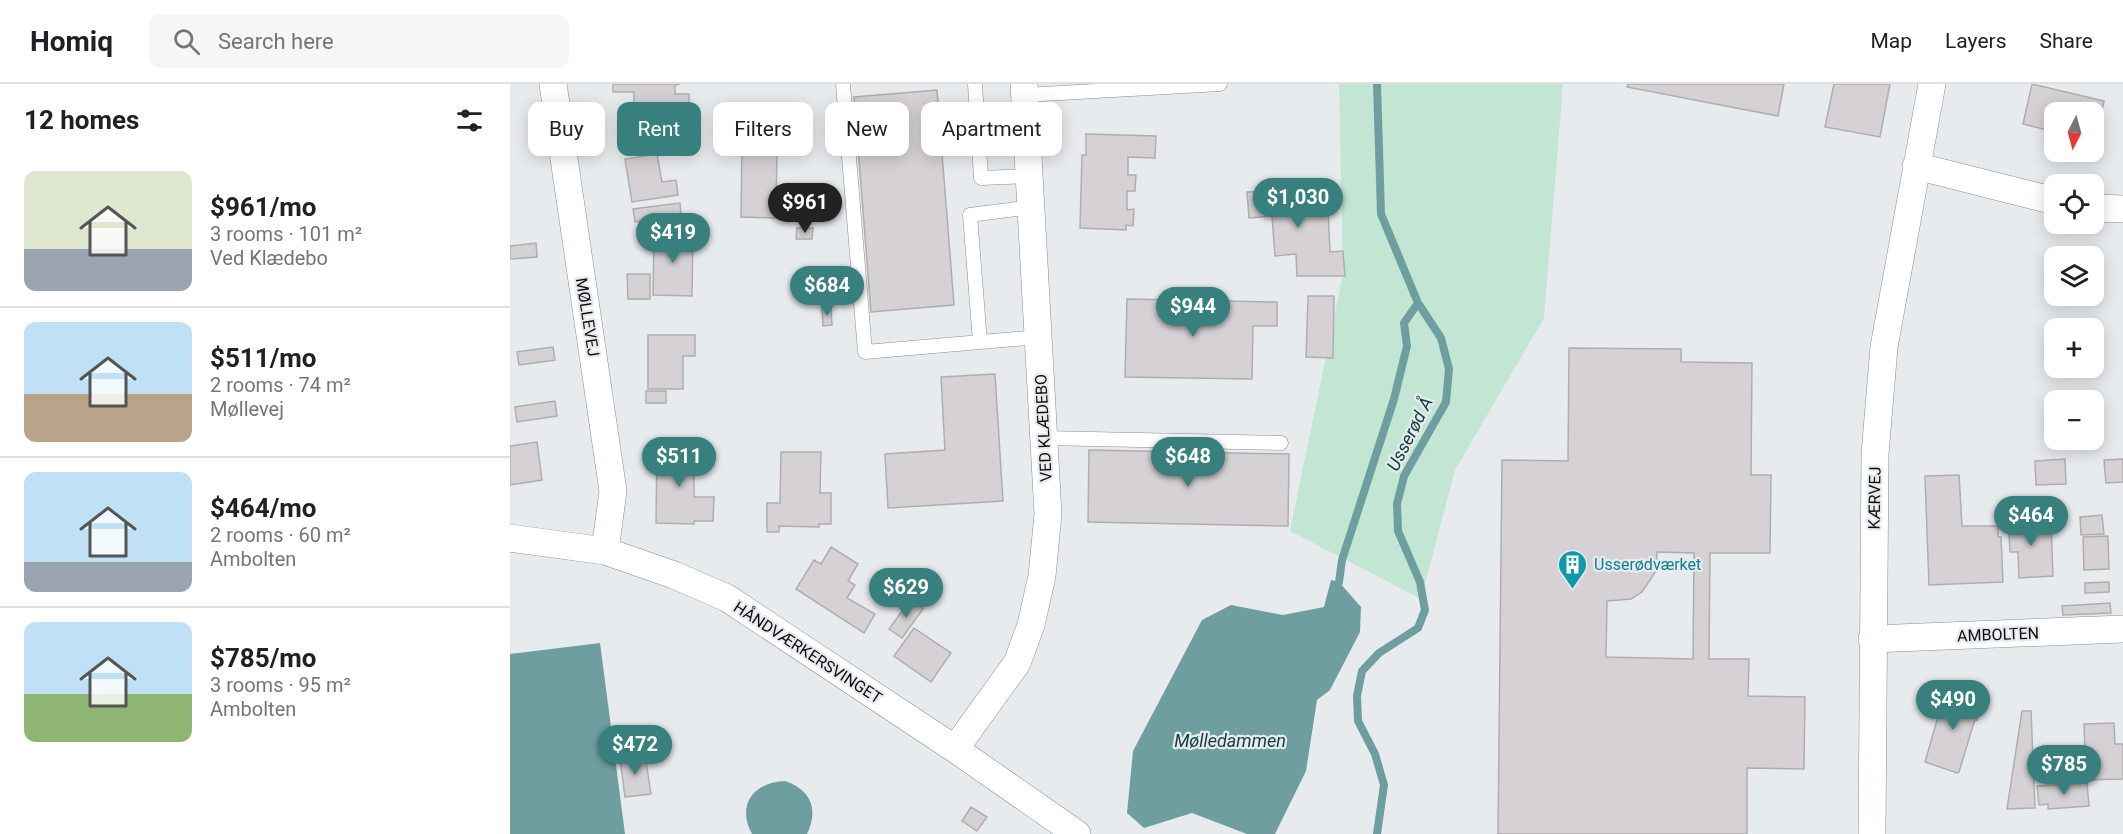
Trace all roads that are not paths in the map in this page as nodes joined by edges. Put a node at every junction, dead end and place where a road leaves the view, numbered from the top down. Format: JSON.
{"nodes":[{"id":1,"x":553,"y":84,"type":"edge"},
{"id":2,"x":843,"y":84,"type":"edge"},
{"id":3,"x":975,"y":84,"type":"edge"},
{"id":4,"x":1220,"y":84,"type":"edge"},
{"id":5,"x":1932,"y":84,"type":"edge"},
{"id":6,"x":1024,"y":89,"type":"edge"},
{"id":7,"x":1916,"y":166,"type":"junction"},
{"id":8,"x":1029,"y":176,"type":"junction"},
{"id":9,"x":2044,"y":198,"type":"edge"},
{"id":10,"x":1031,"y":207,"type":"junction"},
{"id":11,"x":2104,"y":208,"type":"edge"},
{"id":12,"x":2123,"y":209,"type":"edge"},
{"id":13,"x":1038,"y":336,"type":"junction"},
{"id":14,"x":980,"y":342,"type":"junction"},
{"id":15,"x":1043,"y":438,"type":"junction"},
{"id":16,"x":1281,"y":443,"type":"dead end"},
{"id":17,"x":510,"y":538,"type":"edge"},
{"id":18,"x":605,"y":551,"type":"junction"},
{"id":19,"x":2123,"y":629,"type":"edge"},
{"id":20,"x":1872,"y":639,"type":"junction"},
{"id":21,"x":955,"y":749,"type":"junction"},
{"id":22,"x":1077,"y":834,"type":"edge"},
{"id":23,"x":1872,"y":834,"type":"edge"}],
"edges":[{"from":1,"to":18,"type":"street","name":"MØLLEVEJ"},
{"from":2,"to":14,"type":"lane"},
{"from":3,"to":8,"type":"lane"},
{"from":4,"to":6,"type":"lane"},
{"from":5,"to":7,"type":"street","name":"KÆRVEJ"},
{"from":6,"to":8,"type":"street","name":"VED KLÆDEBO"},
{"from":7,"to":9,"type":"street"},
{"from":7,"to":20,"type":"street","name":"KÆRVEJ"},
{"from":8,"to":10,"type":"street","name":"VED KLÆDEBO"},
{"from":10,"to":13,"type":"street","name":"VED KLÆDEBO"},
{"from":10,"to":14,"type":"lane"},
{"from":11,"to":12,"type":"street"},
{"from":13,"to":14,"type":"lane"},
{"from":13,"to":15,"type":"street","name":"VED KLÆDEBO"},
{"from":15,"to":16,"type":"lane"},
{"from":15,"to":21,"type":"street","name":"VED KLÆDEBO"},
{"from":17,"to":18,"type":"street","name":"HÅNDVÆRKERSVINGET"},
{"from":18,"to":21,"type":"street","name":"HÅNDVÆRKERSVINGET"},
{"from":19,"to":20,"type":"street","name":"AMBOLTEN"},
{"from":20,"to":23,"type":"street","name":"KÆRVEJ"},
{"from":21,"to":22,"type":"street","name":"HÅNDVÆRKERSVINGET"}]}
